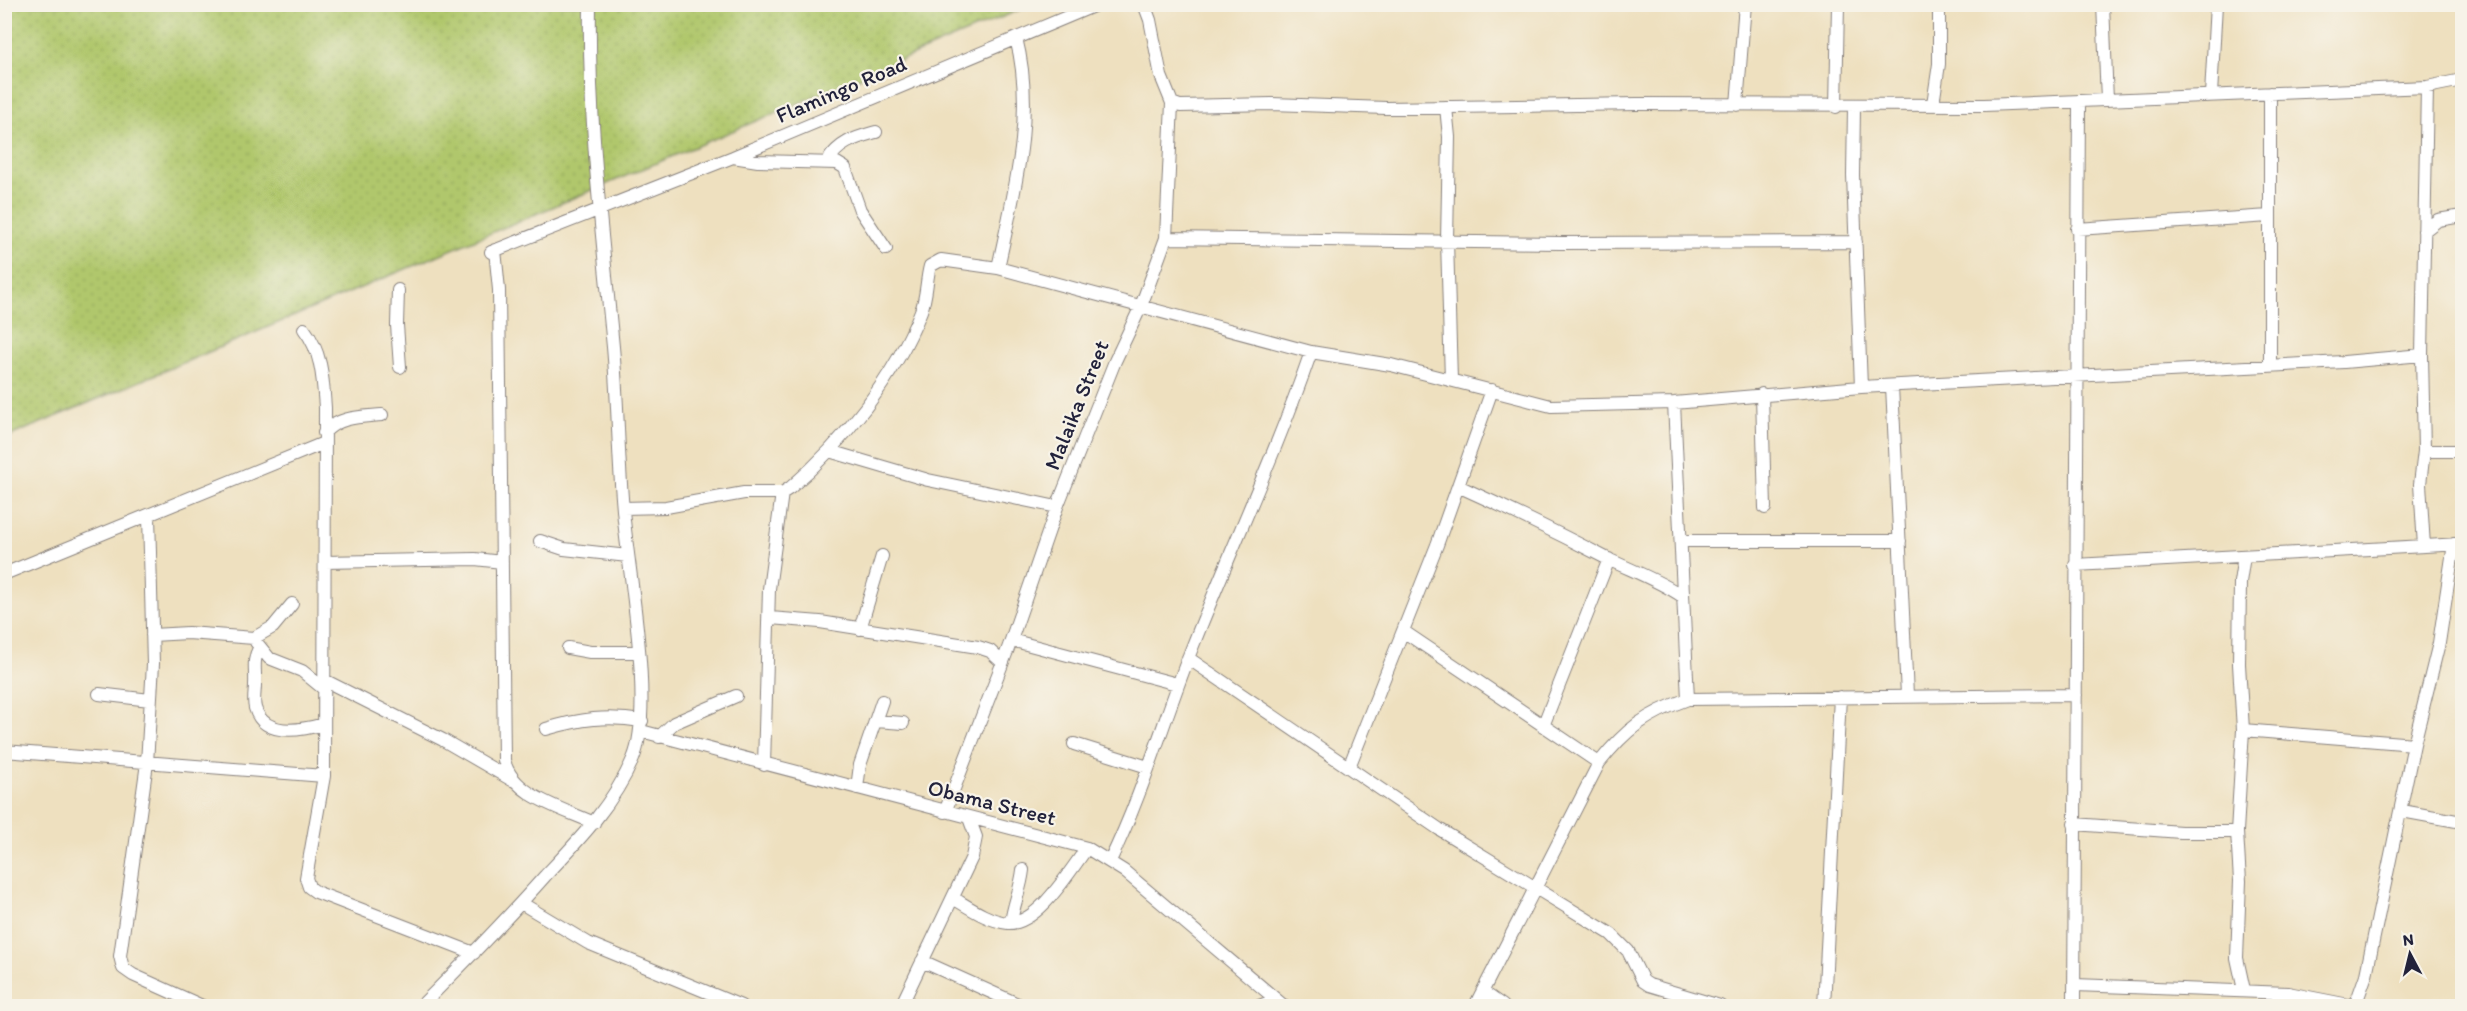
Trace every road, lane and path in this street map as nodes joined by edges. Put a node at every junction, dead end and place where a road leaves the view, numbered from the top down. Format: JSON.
{"nodes":[{"id":1,"x":590,"y":4,"type":"edge"},
{"id":2,"x":1098,"y":4,"type":"edge"},
{"id":3,"x":1144,"y":4,"type":"edge"},
{"id":4,"x":1745,"y":4,"type":"edge"},
{"id":5,"x":1838,"y":4,"type":"edge"},
{"id":6,"x":1939,"y":4,"type":"edge"},
{"id":7,"x":2103,"y":4,"type":"edge"},
{"id":8,"x":2216,"y":4,"type":"edge"},
{"id":9,"x":1016,"y":38,"type":"junction"},
{"id":10,"x":2463,"y":80,"type":"edge"},
{"id":11,"x":2427,"y":87,"type":"junction"},
{"id":12,"x":2270,"y":93,"type":"junction"},
{"id":13,"x":2211,"y":94,"type":"junction"},
{"id":14,"x":2107,"y":100,"type":"junction"},
{"id":15,"x":2079,"y":103,"type":"junction"},
{"id":16,"x":1172,"y":104,"type":"junction"},
{"id":17,"x":1933,"y":104,"type":"junction"},
{"id":18,"x":1737,"y":105,"type":"junction"},
{"id":19,"x":1836,"y":106,"type":"junction"},
{"id":20,"x":1854,"y":107,"type":"junction"},
{"id":21,"x":1446,"y":108,"type":"junction"},
{"id":22,"x":876,"y":132,"type":"dead end"},
{"id":23,"x":733,"y":157,"type":"junction"},
{"id":24,"x":827,"y":162,"type":"junction"},
{"id":25,"x":599,"y":210,"type":"junction"},
{"id":26,"x":2269,"y":216,"type":"junction"},
{"id":27,"x":2463,"y":216,"type":"edge"},
{"id":28,"x":2077,"y":229,"type":"junction"},
{"id":29,"x":2424,"y":231,"type":"junction"},
{"id":30,"x":1166,"y":238,"type":"junction"},
{"id":31,"x":1447,"y":240,"type":"junction"},
{"id":32,"x":1856,"y":242,"type":"junction"},
{"id":33,"x":886,"y":249,"type":"dead end"},
{"id":34,"x":998,"y":268,"type":"junction"},
{"id":35,"x":398,"y":290,"type":"dead end"},
{"id":36,"x":1141,"y":306,"type":"junction"},
{"id":37,"x":304,"y":329,"type":"dead end"},
{"id":38,"x":1311,"y":352,"type":"junction"},
{"id":39,"x":2422,"y":355,"type":"junction"},
{"id":40,"x":2270,"y":365,"type":"junction"},
{"id":41,"x":400,"y":367,"type":"dead end"},
{"id":42,"x":2076,"y":375,"type":"junction"},
{"id":43,"x":1451,"y":380,"type":"junction"},
{"id":44,"x":1892,"y":386,"type":"junction"},
{"id":45,"x":1861,"y":387,"type":"junction"},
{"id":46,"x":1492,"y":390,"type":"junction"},
{"id":47,"x":1762,"y":394,"type":"junction"},
{"id":48,"x":1674,"y":403,"type":"junction"},
{"id":49,"x":382,"y":415,"type":"dead end"},
{"id":50,"x":324,"y":438,"type":"junction"},
{"id":51,"x":829,"y":451,"type":"junction"},
{"id":52,"x":2424,"y":451,"type":"junction"},
{"id":53,"x":2463,"y":451,"type":"edge"},
{"id":54,"x":1458,"y":486,"type":"junction"},
{"id":55,"x":782,"y":493,"type":"junction"},
{"id":56,"x":1057,"y":507,"type":"junction"},
{"id":57,"x":622,"y":508,"type":"junction"},
{"id":58,"x":1765,"y":508,"type":"dead end"},
{"id":59,"x":149,"y":516,"type":"junction"},
{"id":60,"x":540,"y":541,"type":"dead end"},
{"id":61,"x":1682,"y":541,"type":"junction"},
{"id":62,"x":1900,"y":541,"type":"junction"},
{"id":63,"x":2458,"y":544,"type":"edge"},
{"id":64,"x":2424,"y":546,"type":"junction"},
{"id":65,"x":627,"y":555,"type":"junction"},
{"id":66,"x":882,"y":556,"type":"dead end"},
{"id":67,"x":2244,"y":556,"type":"junction"},
{"id":68,"x":1610,"y":559,"type":"junction"},
{"id":69,"x":325,"y":562,"type":"junction"},
{"id":70,"x":502,"y":562,"type":"junction"},
{"id":71,"x":2075,"y":565,"type":"junction"},
{"id":72,"x":4,"y":574,"type":"edge"},
{"id":73,"x":1682,"y":596,"type":"junction"},
{"id":74,"x":292,"y":604,"type":"dead end"},
{"id":75,"x":770,"y":618,"type":"junction"},
{"id":76,"x":860,"y":629,"type":"junction"},
{"id":77,"x":1403,"y":632,"type":"junction"},
{"id":78,"x":152,"y":635,"type":"junction"},
{"id":79,"x":256,"y":643,"type":"junction"},
{"id":80,"x":1010,"y":643,"type":"junction"},
{"id":81,"x":568,"y":648,"type":"dead end"},
{"id":82,"x":990,"y":651,"type":"junction"},
{"id":83,"x":638,"y":652,"type":"junction"},
{"id":84,"x":1188,"y":658,"type":"junction"},
{"id":85,"x":1002,"y":663,"type":"junction"},
{"id":86,"x":1177,"y":684,"type":"junction"},
{"id":87,"x":324,"y":685,"type":"junction"},
{"id":88,"x":99,"y":694,"type":"dead end"},
{"id":89,"x":1906,"y":695,"type":"junction"},
{"id":90,"x":2076,"y":695,"type":"junction"},
{"id":91,"x":736,"y":696,"type":"dead end"},
{"id":92,"x":1840,"y":697,"type":"junction"},
{"id":93,"x":1688,"y":699,"type":"junction"},
{"id":94,"x":150,"y":700,"type":"junction"},
{"id":95,"x":882,"y":701,"type":"dead end"},
{"id":96,"x":876,"y":721,"type":"junction"},
{"id":97,"x":903,"y":723,"type":"dead end"},
{"id":98,"x":324,"y":724,"type":"junction"},
{"id":99,"x":641,"y":726,"type":"junction"},
{"id":100,"x":1543,"y":726,"type":"junction"},
{"id":101,"x":546,"y":729,"type":"dead end"},
{"id":102,"x":2243,"y":730,"type":"junction"},
{"id":103,"x":659,"y":737,"type":"junction"},
{"id":104,"x":1074,"y":744,"type":"dead end"},
{"id":105,"x":2414,"y":744,"type":"junction"},
{"id":106,"x":4,"y":751,"type":"edge"},
{"id":107,"x":147,"y":763,"type":"junction"},
{"id":108,"x":1599,"y":764,"type":"junction"},
{"id":109,"x":764,"y":765,"type":"junction"},
{"id":110,"x":1148,"y":767,"type":"junction"},
{"id":111,"x":1349,"y":767,"type":"junction"},
{"id":112,"x":324,"y":776,"type":"junction"},
{"id":113,"x":513,"y":780,"type":"junction"},
{"id":114,"x":856,"y":788,"type":"junction"},
{"id":115,"x":945,"y":812,"type":"junction"},
{"id":116,"x":2402,"y":812,"type":"junction"},
{"id":117,"x":969,"y":818,"type":"junction"},
{"id":118,"x":2463,"y":822,"type":"edge"},
{"id":119,"x":594,"y":823,"type":"junction"},
{"id":120,"x":993,"y":823,"type":"junction"},
{"id":121,"x":2074,"y":824,"type":"junction"},
{"id":122,"x":2236,"y":832,"type":"junction"},
{"id":123,"x":976,"y":837,"type":"junction"},
{"id":124,"x":1087,"y":848,"type":"junction"},
{"id":125,"x":1110,"y":861,"type":"junction"},
{"id":126,"x":1023,"y":870,"type":"dead end"},
{"id":127,"x":1536,"y":890,"type":"junction"},
{"id":128,"x":953,"y":898,"type":"junction"},
{"id":129,"x":521,"y":903,"type":"junction"},
{"id":130,"x":1011,"y":923,"type":"junction"},
{"id":131,"x":474,"y":953,"type":"junction"},
{"id":132,"x":922,"y":961,"type":"junction"},
{"id":133,"x":2075,"y":985,"type":"junction"},
{"id":134,"x":2244,"y":990,"type":"junction"},
{"id":135,"x":1483,"y":992,"type":"junction"},
{"id":136,"x":1280,"y":1003,"type":"edge"},
{"id":137,"x":202,"y":1006,"type":"edge"},
{"id":138,"x":422,"y":1006,"type":"edge"},
{"id":139,"x":741,"y":1006,"type":"edge"},
{"id":140,"x":901,"y":1006,"type":"edge"},
{"id":141,"x":1022,"y":1006,"type":"edge"},
{"id":142,"x":1259,"y":1006,"type":"edge"},
{"id":143,"x":1475,"y":1006,"type":"edge"},
{"id":144,"x":1503,"y":1006,"type":"edge"},
{"id":145,"x":1720,"y":1006,"type":"edge"},
{"id":146,"x":1824,"y":1006,"type":"edge"},
{"id":147,"x":2074,"y":1006,"type":"edge"},
{"id":148,"x":2355,"y":1006,"type":"edge"}],
"edges":[{"from":1,"to":25,"type":"street"},
{"from":2,"to":9,"type":"street","name":"Flamingo Road"},
{"from":3,"to":16,"type":"street","name":"Malaika Street"},
{"from":4,"to":18,"type":"street"},
{"from":5,"to":19,"type":"street"},
{"from":6,"to":17,"type":"street"},
{"from":7,"to":14,"type":"street"},
{"from":8,"to":13,"type":"street"},
{"from":9,"to":23,"type":"street","name":"Flamingo Road"},
{"from":9,"to":34,"type":"street"},
{"from":10,"to":11,"type":"street"},
{"from":11,"to":12,"type":"street"},
{"from":11,"to":29,"type":"street"},
{"from":12,"to":13,"type":"street"},
{"from":12,"to":26,"type":"street"},
{"from":13,"to":14,"type":"street"},
{"from":14,"to":15,"type":"street"},
{"from":15,"to":17,"type":"street"},
{"from":15,"to":28,"type":"street"},
{"from":16,"to":21,"type":"street"},
{"from":16,"to":30,"type":"street","name":"Malaika Street"},
{"from":17,"to":20,"type":"street"},
{"from":18,"to":19,"type":"street"},
{"from":18,"to":21,"type":"street"},
{"from":19,"to":20,"type":"street"},
{"from":20,"to":32,"type":"street"},
{"from":21,"to":31,"type":"street"},
{"from":22,"to":24,"type":"street"},
{"from":23,"to":24,"type":"street"},
{"from":23,"to":25,"type":"street","name":"Flamingo Road"},
{"from":24,"to":33,"type":"street"},
{"from":25,"to":57,"type":"street"},
{"from":25,"to":70,"type":"street","name":"Flamingo Road"},
{"from":26,"to":28,"type":"street"},
{"from":26,"to":40,"type":"street"},
{"from":27,"to":29,"type":"street"},
{"from":28,"to":42,"type":"street"},
{"from":29,"to":39,"type":"street"},
{"from":30,"to":31,"type":"street"},
{"from":30,"to":36,"type":"street","name":"Malaika Street"},
{"from":31,"to":32,"type":"street"},
{"from":31,"to":43,"type":"street"},
{"from":32,"to":45,"type":"street"},
{"from":34,"to":36,"type":"street"},
{"from":34,"to":51,"type":"street"},
{"from":35,"to":41,"type":"street"},
{"from":36,"to":38,"type":"street"},
{"from":36,"to":56,"type":"street","name":"Malaika Street"},
{"from":37,"to":50,"type":"street"},
{"from":38,"to":43,"type":"street"},
{"from":38,"to":84,"type":"street"},
{"from":39,"to":40,"type":"street"},
{"from":39,"to":52,"type":"street"},
{"from":40,"to":42,"type":"street"},
{"from":42,"to":44,"type":"street"},
{"from":42,"to":71,"type":"street"},
{"from":43,"to":46,"type":"street"},
{"from":44,"to":45,"type":"street"},
{"from":44,"to":62,"type":"street"},
{"from":45,"to":47,"type":"street"},
{"from":46,"to":48,"type":"street"},
{"from":46,"to":54,"type":"street"},
{"from":47,"to":48,"type":"street"},
{"from":47,"to":58,"type":"street"},
{"from":48,"to":61,"type":"street"},
{"from":49,"to":50,"type":"street"},
{"from":50,"to":59,"type":"street"},
{"from":50,"to":69,"type":"street"},
{"from":51,"to":55,"type":"street"},
{"from":51,"to":56,"type":"street"},
{"from":52,"to":53,"type":"street"},
{"from":52,"to":64,"type":"street"},
{"from":54,"to":68,"type":"street"},
{"from":54,"to":77,"type":"street"},
{"from":55,"to":57,"type":"street"},
{"from":55,"to":75,"type":"street"},
{"from":56,"to":80,"type":"street","name":"Malaika Street"},
{"from":57,"to":65,"type":"street"},
{"from":59,"to":72,"type":"street"},
{"from":59,"to":78,"type":"street"},
{"from":60,"to":65,"type":"street"},
{"from":61,"to":62,"type":"street"},
{"from":61,"to":73,"type":"street"},
{"from":62,"to":89,"type":"street"},
{"from":63,"to":64,"type":"street"},
{"from":63,"to":105,"type":"street"},
{"from":64,"to":67,"type":"street"},
{"from":65,"to":83,"type":"street"},
{"from":66,"to":76,"type":"street"},
{"from":67,"to":71,"type":"street"},
{"from":67,"to":102,"type":"street"},
{"from":68,"to":73,"type":"street"},
{"from":68,"to":100,"type":"street"},
{"from":69,"to":70,"type":"street"},
{"from":69,"to":87,"type":"street"},
{"from":70,"to":113,"type":"street"},
{"from":71,"to":90,"type":"street"},
{"from":73,"to":93,"type":"street"},
{"from":74,"to":79,"type":"street"},
{"from":75,"to":76,"type":"street"},
{"from":75,"to":109,"type":"street"},
{"from":76,"to":82,"type":"street"},
{"from":77,"to":100,"type":"street"},
{"from":77,"to":111,"type":"street"},
{"from":78,"to":79,"type":"street"},
{"from":78,"to":94,"type":"street"},
{"from":79,"to":87,"type":"street"},
{"from":79,"to":98,"type":"street"},
{"from":80,"to":82,"type":"street"},
{"from":80,"to":85,"type":"street","name":"Malaika Street"},
{"from":80,"to":86,"type":"street"},
{"from":81,"to":83,"type":"street"},
{"from":82,"to":85,"type":"street"},
{"from":83,"to":99,"type":"street"},
{"from":84,"to":86,"type":"street"},
{"from":84,"to":111,"type":"street"},
{"from":85,"to":115,"type":"street","name":"Malaika Street"},
{"from":86,"to":110,"type":"street"},
{"from":87,"to":98,"type":"street"},
{"from":87,"to":113,"type":"street"},
{"from":88,"to":94,"type":"street"},
{"from":89,"to":90,"type":"street"},
{"from":89,"to":92,"type":"street"},
{"from":90,"to":121,"type":"street"},
{"from":91,"to":103,"type":"street"},
{"from":92,"to":93,"type":"street"},
{"from":92,"to":146,"type":"street"},
{"from":93,"to":108,"type":"street"},
{"from":94,"to":107,"type":"street"},
{"from":95,"to":96,"type":"street"},
{"from":96,"to":97,"type":"street"},
{"from":96,"to":114,"type":"street"},
{"from":98,"to":112,"type":"street"},
{"from":99,"to":101,"type":"street","name":"Obama Street"},
{"from":99,"to":103,"type":"street","name":"Obama Street"},
{"from":99,"to":119,"type":"street"},
{"from":100,"to":108,"type":"street"},
{"from":102,"to":105,"type":"street"},
{"from":102,"to":122,"type":"street"},
{"from":103,"to":109,"type":"street","name":"Obama Street"},
{"from":104,"to":110,"type":"street"},
{"from":105,"to":116,"type":"street"},
{"from":106,"to":107,"type":"street"},
{"from":107,"to":112,"type":"street"},
{"from":107,"to":137,"type":"street"},
{"from":108,"to":127,"type":"street"},
{"from":109,"to":114,"type":"street","name":"Obama Street"},
{"from":110,"to":125,"type":"street"},
{"from":111,"to":127,"type":"street"},
{"from":112,"to":131,"type":"street"},
{"from":113,"to":119,"type":"street"},
{"from":114,"to":115,"type":"street","name":"Obama Street"},
{"from":115,"to":117,"type":"street","name":"Obama Street"},
{"from":116,"to":118,"type":"street"},
{"from":116,"to":148,"type":"street"},
{"from":117,"to":120,"type":"street","name":"Obama Street"},
{"from":117,"to":123,"type":"street"},
{"from":119,"to":129,"type":"street"},
{"from":120,"to":123,"type":"street"},
{"from":120,"to":124,"type":"street","name":"Obama Street"},
{"from":121,"to":122,"type":"street"},
{"from":121,"to":133,"type":"street"},
{"from":122,"to":134,"type":"street"},
{"from":123,"to":128,"type":"street"},
{"from":124,"to":125,"type":"street","name":"Obama Street"},
{"from":124,"to":130,"type":"street"},
{"from":125,"to":136,"type":"street","name":"Obama Street"},
{"from":126,"to":130,"type":"street"},
{"from":127,"to":135,"type":"street"},
{"from":127,"to":145,"type":"street"},
{"from":128,"to":130,"type":"street"},
{"from":128,"to":132,"type":"street"},
{"from":129,"to":131,"type":"street"},
{"from":129,"to":139,"type":"street"},
{"from":131,"to":138,"type":"street"},
{"from":132,"to":140,"type":"street"},
{"from":132,"to":141,"type":"street"},
{"from":133,"to":134,"type":"street"},
{"from":133,"to":147,"type":"street"},
{"from":134,"to":148,"type":"street"},
{"from":135,"to":143,"type":"street"},
{"from":135,"to":144,"type":"street"},
{"from":136,"to":142,"type":"street"}]}
